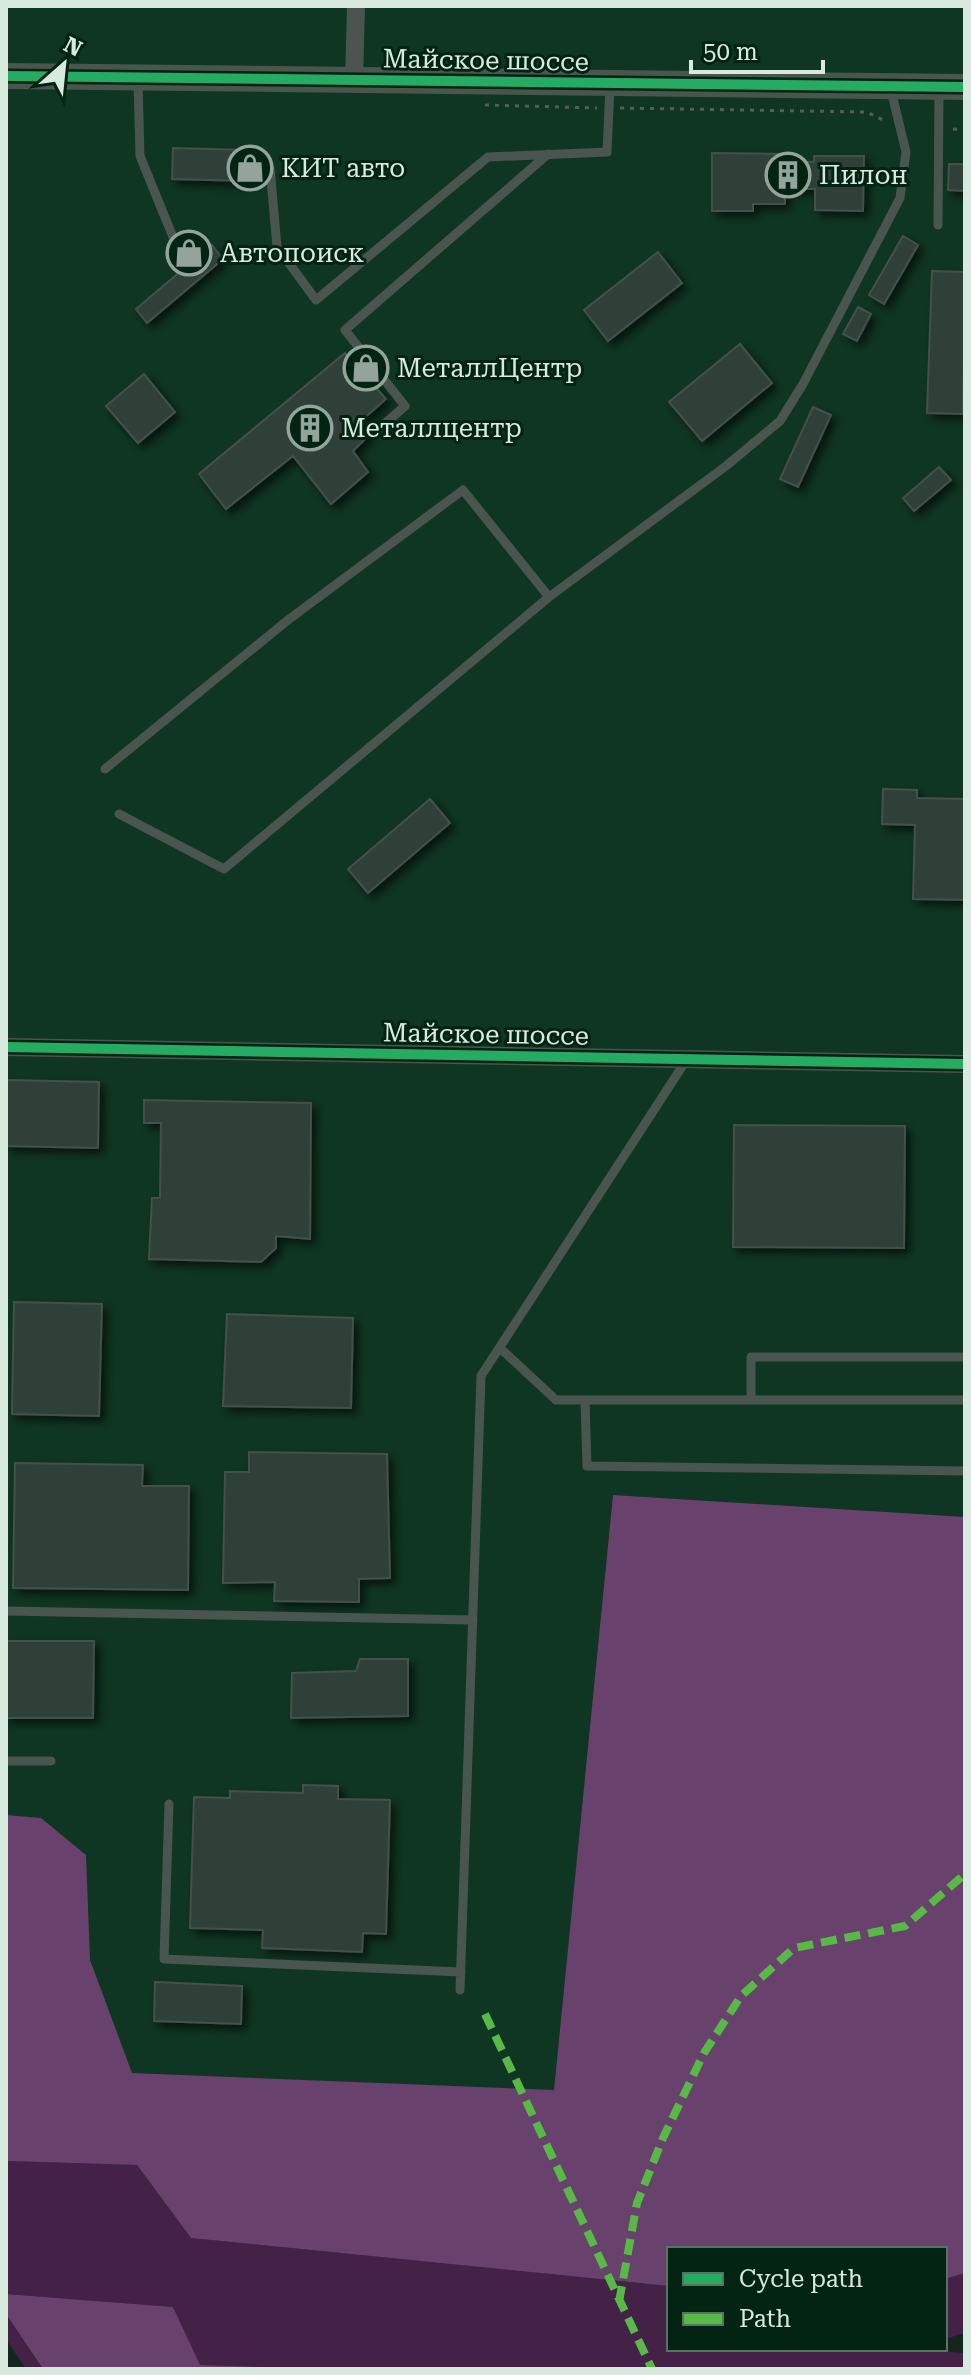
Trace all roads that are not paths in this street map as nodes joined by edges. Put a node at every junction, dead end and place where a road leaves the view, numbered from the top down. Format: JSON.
{"nodes":[{"id":1,"x":356,"y":6,"type":"edge"},
{"id":2,"x":6,"y":76,"type":"edge"},
{"id":3,"x":138,"y":78,"type":"junction"},
{"id":4,"x":354,"y":80,"type":"junction"},
{"id":5,"x":890,"y":86,"type":"junction"},
{"id":6,"x":952,"y":86,"type":"edge"},
{"id":7,"x":609,"y":96,"type":"junction"},
{"id":8,"x":548,"y":154,"type":"junction"},
{"id":9,"x":248,"y":165,"type":"dead end"},
{"id":10,"x":938,"y":225,"type":"dead end"},
{"id":11,"x":175,"y":242,"type":"dead end"},
{"id":12,"x":381,"y":427,"type":"dead end"},
{"id":13,"x":549,"y":597,"type":"junction"},
{"id":14,"x":105,"y":769,"type":"dead end"},
{"id":15,"x":119,"y":814,"type":"dead end"},
{"id":16,"x":6,"y":1047,"type":"edge"},
{"id":17,"x":687,"y":1059,"type":"junction"},
{"id":18,"x":965,"y":1064,"type":"edge"},
{"id":19,"x":500,"y":1348,"type":"junction"},
{"id":20,"x":965,"y":1357,"type":"edge"},
{"id":21,"x":585,"y":1400,"type":"junction"},
{"id":22,"x":751,"y":1400,"type":"junction"},
{"id":23,"x":965,"y":1400,"type":"edge"},
{"id":24,"x":965,"y":1471,"type":"edge"},
{"id":25,"x":6,"y":1611,"type":"edge"},
{"id":26,"x":473,"y":1620,"type":"junction"},
{"id":27,"x":6,"y":1761,"type":"edge"},
{"id":28,"x":51,"y":1761,"type":"dead end"},
{"id":29,"x":169,"y":1804,"type":"dead end"},
{"id":30,"x":461,"y":1972,"type":"junction"},
{"id":31,"x":460,"y":1990,"type":"dead end"}],
"edges":[{"from":1,"to":4,"type":"street"},
{"from":2,"to":3,"type":"street","name":"Майское шоссе"},
{"from":3,"to":4,"type":"street","name":"Майское шоссе"},
{"from":3,"to":11,"type":"lane"},
{"from":4,"to":7,"type":"street","name":"Майское шоссе"},
{"from":5,"to":6,"type":"street","name":"Майское шоссе"},
{"from":5,"to":7,"type":"street","name":"Майское шоссе"},
{"from":5,"to":13,"type":"lane"},
{"from":6,"to":10,"type":"lane"},
{"from":7,"to":8,"type":"lane"},
{"from":8,"to":9,"type":"lane"},
{"from":8,"to":12,"type":"lane"},
{"from":13,"to":14,"type":"lane"},
{"from":13,"to":15,"type":"lane"},
{"from":16,"to":17,"type":"street","name":"Майское шоссе"},
{"from":17,"to":18,"type":"street","name":"Майское шоссе"},
{"from":17,"to":19,"type":"lane"},
{"from":19,"to":21,"type":"lane"},
{"from":19,"to":26,"type":"lane"},
{"from":20,"to":22,"type":"lane"},
{"from":21,"to":22,"type":"lane"},
{"from":21,"to":24,"type":"lane"},
{"from":22,"to":23,"type":"lane"},
{"from":25,"to":26,"type":"lane"},
{"from":26,"to":30,"type":"lane"},
{"from":27,"to":28,"type":"lane"},
{"from":29,"to":30,"type":"lane"},
{"from":30,"to":31,"type":"lane"}]}
